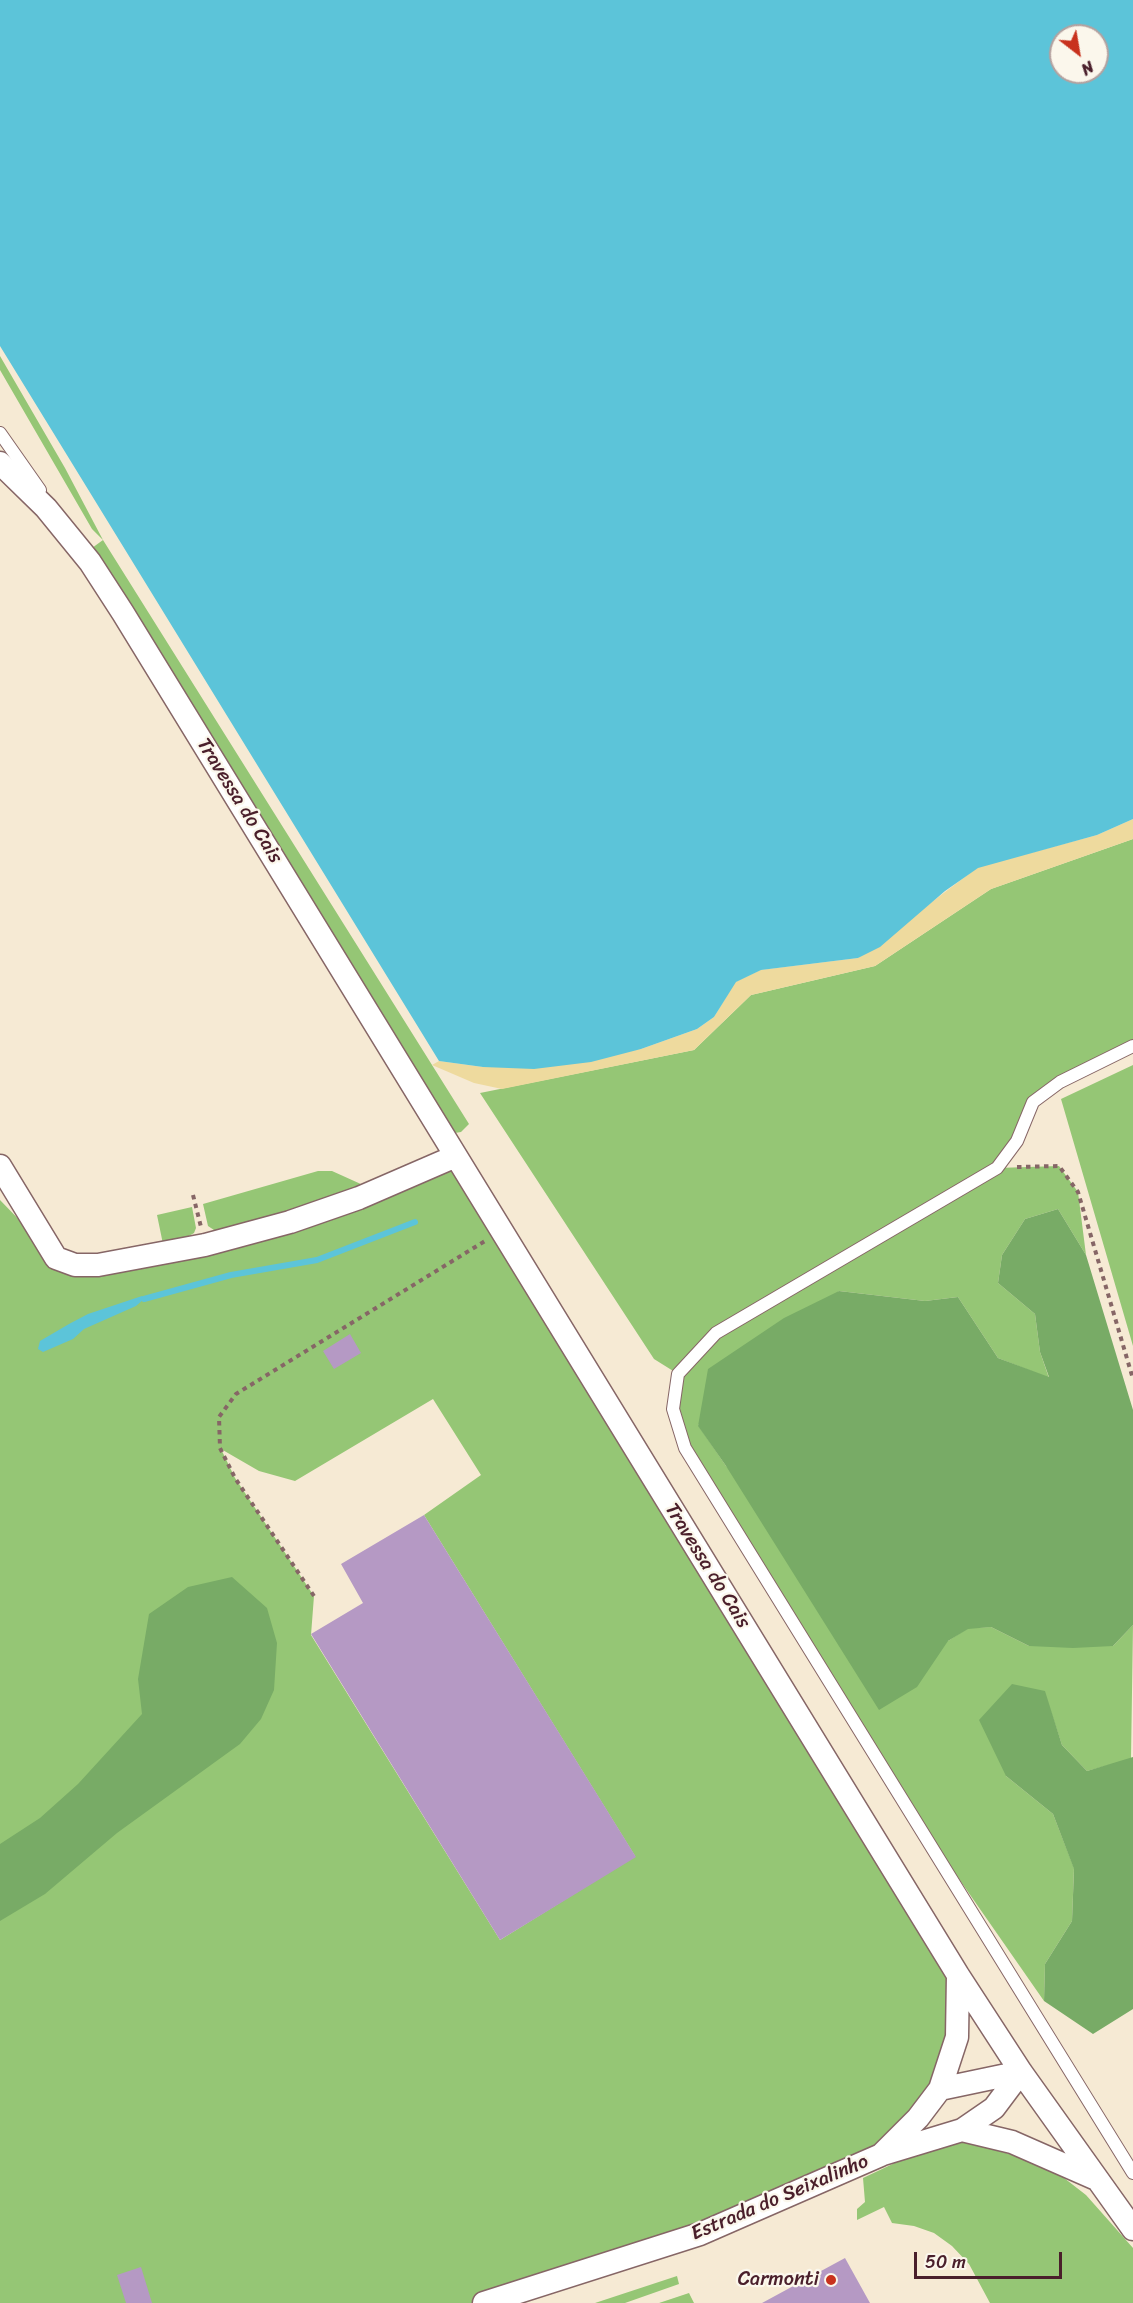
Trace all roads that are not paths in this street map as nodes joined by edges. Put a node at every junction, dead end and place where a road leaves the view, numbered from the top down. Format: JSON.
{"nodes":[{"id":1,"x":0,"y":434,"type":"edge"},
{"id":2,"x":0,"y":463,"type":"edge"},
{"id":3,"x":90,"y":562,"type":"junction"},
{"id":4,"x":1133,"y":1046,"type":"edge"},
{"id":5,"x":456,"y":1156,"type":"junction"},
{"id":6,"x":0,"y":1166,"type":"edge"},
{"id":7,"x":958,"y":1976,"type":"junction"},
{"id":8,"x":1021,"y":2072,"type":"junction"},
{"id":9,"x":940,"y":2089,"type":"junction"},
{"id":10,"x":962,"y":2130,"type":"junction"},
{"id":11,"x":881,"y":2155,"type":"junction"},
{"id":12,"x":1133,"y":2174,"type":"edge"},
{"id":13,"x":1095,"y":2178,"type":"junction"},
{"id":14,"x":1133,"y":2229,"type":"edge"},
{"id":15,"x":484,"y":2303,"type":"edge"}],
"edges":[{"from":1,"to":3,"type":"lane"},
{"from":2,"to":3,"type":"street","name":"Travessa do Cais"},
{"from":3,"to":5,"type":"street","name":"Travessa do Cais"},
{"from":4,"to":12,"type":"lane"},
{"from":5,"to":6,"type":"street"},
{"from":5,"to":7,"type":"street","name":"Travessa do Cais"},
{"from":7,"to":8,"type":"street","name":"Travessa do Cais"},
{"from":7,"to":9,"type":"street","name":"Estrada do Seixalinho"},
{"from":8,"to":9,"type":"street"},
{"from":8,"to":10,"type":"street"},
{"from":8,"to":13,"type":"street","name":"Travessa do Cais"},
{"from":9,"to":11,"type":"street","name":"Estrada do Seixalinho"},
{"from":10,"to":11,"type":"street"},
{"from":10,"to":13,"type":"street"},
{"from":11,"to":15,"type":"street","name":"Estrada do Seixalinho"},
{"from":13,"to":14,"type":"street","name":"Travessa do Cais"}]}
